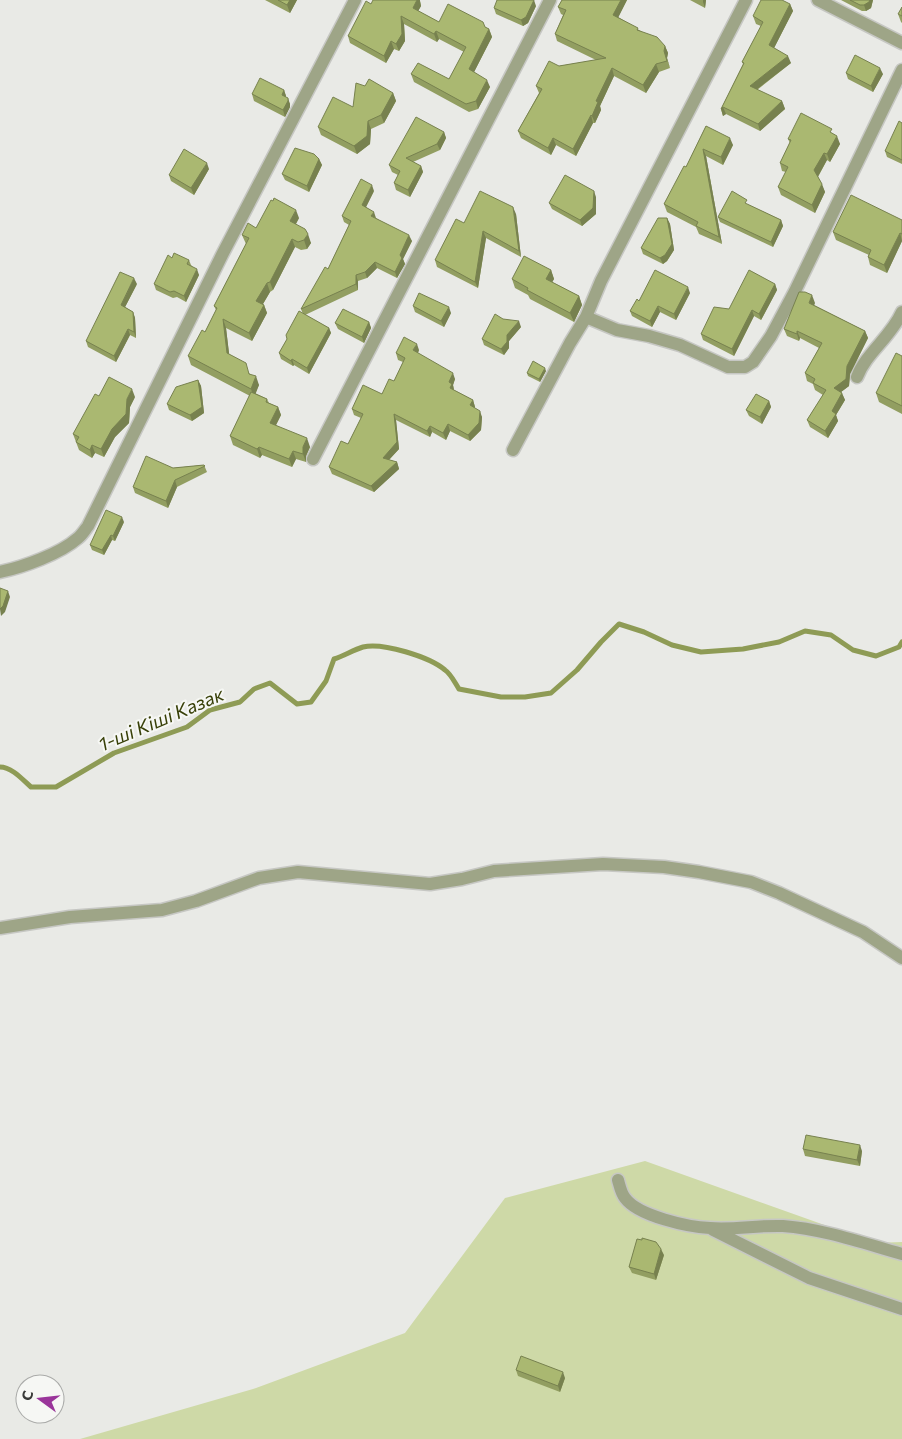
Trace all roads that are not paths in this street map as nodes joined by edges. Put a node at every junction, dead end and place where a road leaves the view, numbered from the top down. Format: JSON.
{"nodes":[{"id":1,"x":354,"y":0,"type":"edge"},
{"id":2,"x":550,"y":0,"type":"edge"},
{"id":3,"x":746,"y":0,"type":"edge"},
{"id":4,"x":818,"y":0,"type":"edge"},
{"id":5,"x":902,"y":43,"type":"edge"},
{"id":6,"x":902,"y":70,"type":"edge"},
{"id":7,"x":586,"y":317,"type":"junction"},
{"id":8,"x":900,"y":323,"type":"edge"},
{"id":9,"x":856,"y":377,"type":"dead end"},
{"id":10,"x":514,"y":450,"type":"dead end"},
{"id":11,"x":313,"y":458,"type":"dead end"},
{"id":12,"x":0,"y":572,"type":"edge"},
{"id":13,"x":0,"y":928,"type":"edge"},
{"id":14,"x":902,"y":958,"type":"edge"},
{"id":15,"x":618,"y":1180,"type":"dead end"},
{"id":16,"x":709,"y":1228,"type":"junction"},
{"id":17,"x":902,"y":1254,"type":"edge"},
{"id":18,"x":902,"y":1309,"type":"edge"}],
"edges":[{"from":1,"to":12,"type":"street"},
{"from":2,"to":11,"type":"street"},
{"from":3,"to":7,"type":"street"},
{"from":4,"to":5,"type":"street"},
{"from":6,"to":7,"type":"street"},
{"from":7,"to":10,"type":"street"},
{"from":8,"to":9,"type":"street"},
{"from":13,"to":14,"type":"street"},
{"from":15,"to":16,"type":"street"},
{"from":16,"to":17,"type":"street"},
{"from":16,"to":18,"type":"street"}]}
